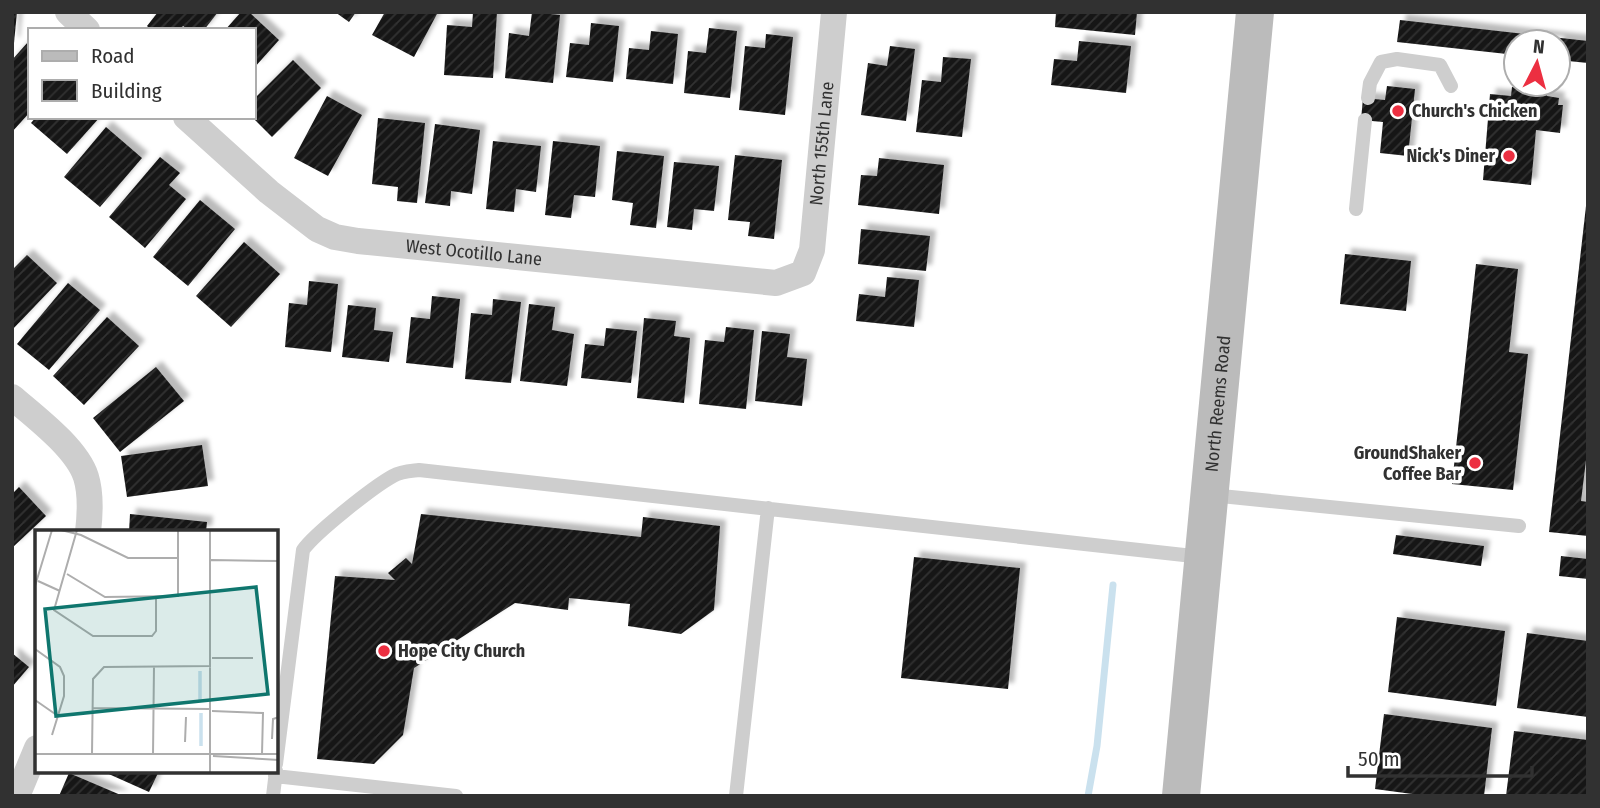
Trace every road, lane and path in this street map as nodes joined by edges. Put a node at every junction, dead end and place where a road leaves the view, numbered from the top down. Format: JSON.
{"nodes":[{"id":1,"x":68,"y":12,"type":"edge"},
{"id":2,"x":834,"y":12,"type":"edge"},
{"id":3,"x":1255,"y":12,"type":"edge"},
{"id":4,"x":85,"y":28,"type":"edge"},
{"id":5,"x":1451,"y":86,"type":"dead end"},
{"id":6,"x":1368,"y":98,"type":"dead end"},
{"id":7,"x":188,"y":119,"type":"edge"},
{"id":8,"x":1365,"y":120,"type":"dead end"},
{"id":9,"x":1356,"y":209,"type":"dead end"},
{"id":10,"x":803,"y":273,"type":"joint"},
{"id":11,"x":12,"y":397,"type":"edge"},
{"id":12,"x":1210,"y":495,"type":"junction"},
{"id":13,"x":768,"y":508,"type":"junction"},
{"id":14,"x":1519,"y":526,"type":"dead end"},
{"id":15,"x":88,"y":530,"type":"edge"},
{"id":16,"x":1204,"y":557,"type":"junction"},
{"id":17,"x":35,"y":753,"type":"edge"},
{"id":18,"x":278,"y":755,"type":"edge"},
{"id":19,"x":278,"y":771,"type":"edge"},
{"id":20,"x":276,"y":773,"type":"edge"},
{"id":21,"x":17,"y":796,"type":"edge"},
{"id":22,"x":273,"y":796,"type":"edge"},
{"id":23,"x":456,"y":796,"type":"edge"},
{"id":24,"x":736,"y":796,"type":"edge"},
{"id":25,"x":1181,"y":796,"type":"edge"}],
"edges":[{"from":1,"to":4,"type":"street"},
{"from":2,"to":10,"type":"street","name":"North 155th Lane"},
{"from":3,"to":12,"type":"main road","name":"North Reems Road"},
{"from":5,"to":6,"type":"lane"},
{"from":7,"to":10,"type":"street","name":"West Ocotillo Lane"},
{"from":8,"to":9,"type":"lane"},
{"from":11,"to":15,"type":"street"},
{"from":12,"to":14,"type":"lane"},
{"from":12,"to":16,"type":"main road","name":"North Reems Road"},
{"from":13,"to":16,"type":"lane"},
{"from":13,"to":18,"type":"lane"},
{"from":13,"to":24,"type":"lane"},
{"from":16,"to":25,"type":"main road","name":"North Reems Road"},
{"from":17,"to":21,"type":"street"},
{"from":19,"to":23,"type":"lane"},
{"from":20,"to":22,"type":"lane"}]}
